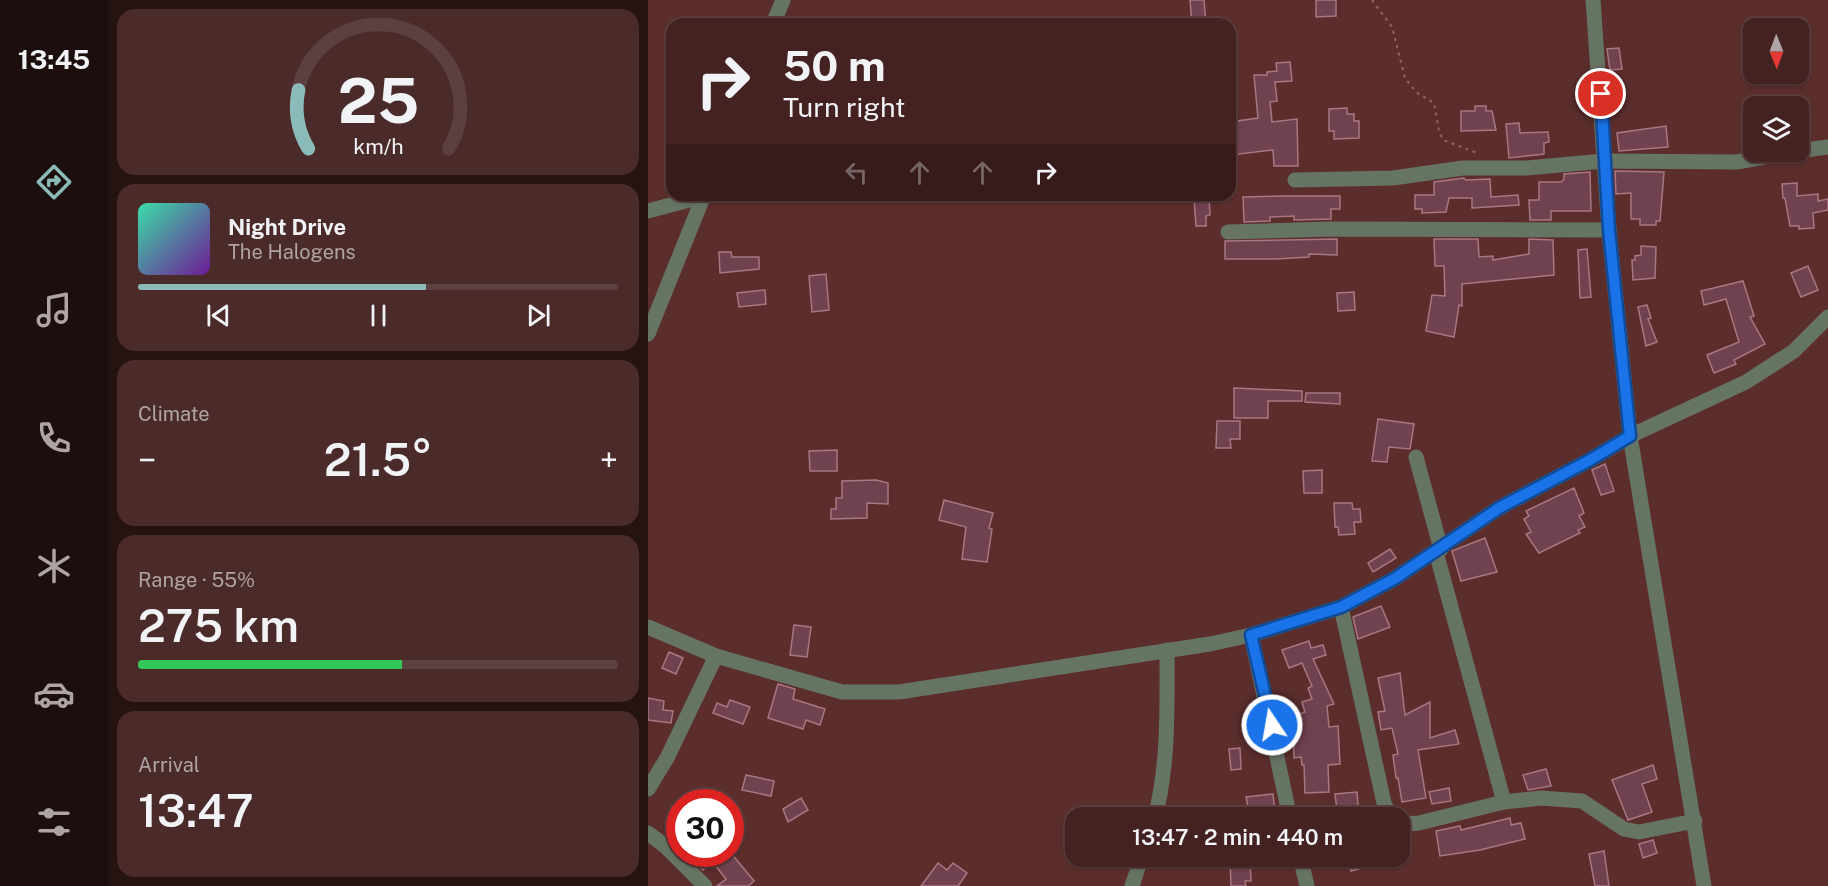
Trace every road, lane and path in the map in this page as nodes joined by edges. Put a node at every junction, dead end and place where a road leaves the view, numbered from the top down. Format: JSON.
{"nodes":[{"id":1,"x":783,"y":0,"type":"edge"},
{"id":2,"x":1372,"y":0,"type":"edge"},
{"id":3,"x":1593,"y":0,"type":"edge"},
{"id":4,"x":776,"y":18,"type":"edge"},
{"id":5,"x":1828,"y":147,"type":"edge"},
{"id":6,"x":1809,"y":150,"type":"edge"},
{"id":7,"x":1483,"y":155,"type":"dead end"},
{"id":8,"x":1604,"y":161,"type":"junction"},
{"id":9,"x":1743,"y":161,"type":"edge"},
{"id":10,"x":1295,"y":180,"type":"dead end"},
{"id":11,"x":683,"y":201,"type":"edge"},
{"id":12,"x":702,"y":201,"type":"edge"},
{"id":13,"x":648,"y":211,"type":"edge"},
{"id":14,"x":1609,"y":230,"type":"junction"},
{"id":15,"x":1228,"y":232,"type":"dead end"},
{"id":16,"x":1828,"y":317,"type":"edge"},
{"id":17,"x":648,"y":334,"type":"edge"},
{"id":18,"x":1630,"y":436,"type":"junction"},
{"id":19,"x":1416,"y":457,"type":"dead end"},
{"id":20,"x":1438,"y":551,"type":"junction"},
{"id":21,"x":1341,"y":607,"type":"junction"},
{"id":22,"x":648,"y":627,"type":"edge"},
{"id":23,"x":1251,"y":635,"type":"junction"},
{"id":24,"x":1167,"y":650,"type":"junction"},
{"id":25,"x":716,"y":656,"type":"junction"},
{"id":26,"x":648,"y":789,"type":"edge"},
{"id":27,"x":1504,"y":802,"type":"junction"},
{"id":28,"x":1158,"y":807,"type":"edge"},
{"id":29,"x":1288,"y":807,"type":"edge"},
{"id":30,"x":1386,"y":807,"type":"edge"},
{"id":31,"x":1695,"y":821,"type":"junction"},
{"id":32,"x":1410,"y":824,"type":"edge"},
{"id":33,"x":648,"y":833,"type":"edge"},
{"id":34,"x":1138,"y":867,"type":"edge"},
{"id":35,"x":1303,"y":867,"type":"edge"},
{"id":36,"x":705,"y":886,"type":"edge"},
{"id":37,"x":1132,"y":886,"type":"edge"},
{"id":38,"x":1307,"y":886,"type":"edge"},
{"id":39,"x":1704,"y":886,"type":"edge"}],
"edges":[{"from":1,"to":4,"type":"street"},
{"from":2,"to":7,"type":"path"},
{"from":3,"to":8,"type":"street"},
{"from":5,"to":6,"type":"street"},
{"from":8,"to":9,"type":"street"},
{"from":8,"to":10,"type":"street"},
{"from":8,"to":14,"type":"street"},
{"from":11,"to":13,"type":"street"},
{"from":12,"to":17,"type":"street"},
{"from":14,"to":15,"type":"street"},
{"from":14,"to":18,"type":"street"},
{"from":16,"to":18,"type":"street"},
{"from":18,"to":20,"type":"street"},
{"from":18,"to":31,"type":"street"},
{"from":19,"to":20,"type":"street"},
{"from":20,"to":21,"type":"street"},
{"from":20,"to":27,"type":"street"},
{"from":21,"to":23,"type":"street"},
{"from":21,"to":30,"type":"street"},
{"from":22,"to":25,"type":"street"},
{"from":23,"to":24,"type":"street"},
{"from":23,"to":29,"type":"street"},
{"from":24,"to":25,"type":"street"},
{"from":24,"to":28,"type":"street"},
{"from":25,"to":26,"type":"street"},
{"from":27,"to":31,"type":"street"},
{"from":27,"to":32,"type":"street"},
{"from":31,"to":39,"type":"street"},
{"from":33,"to":36,"type":"street"},
{"from":34,"to":37,"type":"street"},
{"from":35,"to":38,"type":"street"}]}
